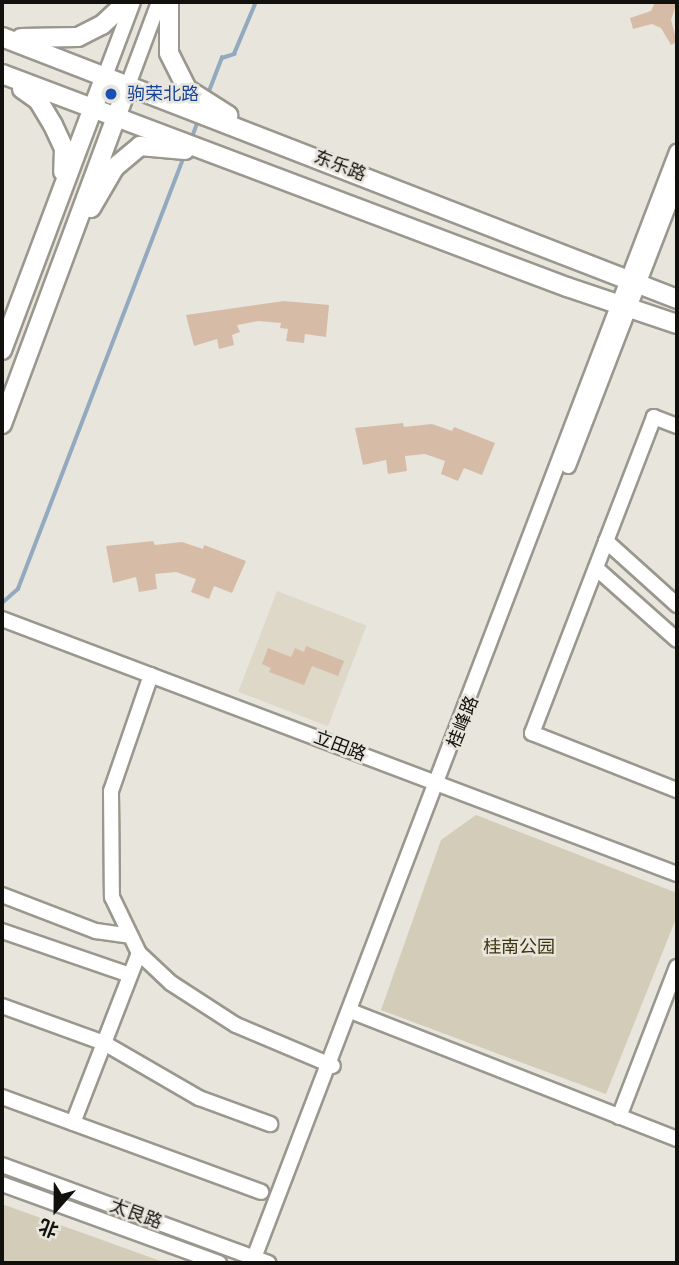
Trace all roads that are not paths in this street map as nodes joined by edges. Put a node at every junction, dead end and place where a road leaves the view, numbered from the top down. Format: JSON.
{"nodes":[{"id":1,"x":127,"y":2,"type":"edge"},
{"id":2,"x":133,"y":2,"type":"edge"},
{"id":3,"x":159,"y":2,"type":"edge"},
{"id":4,"x":169,"y":2,"type":"edge"},
{"id":5,"x":2,"y":37,"type":"edge"},
{"id":6,"x":2,"y":75,"type":"edge"},
{"id":7,"x":105,"y":76,"type":"junction"},
{"id":8,"x":128,"y":85,"type":"junction"},
{"id":9,"x":203,"y":107,"type":"junction"},
{"id":10,"x":92,"y":108,"type":"junction"},
{"id":11,"x":116,"y":117,"type":"junction"},
{"id":12,"x":193,"y":149,"type":"junction"},
{"id":13,"x":677,"y":152,"type":"edge"},
{"id":14,"x":677,"y":184,"type":"edge"},
{"id":15,"x":63,"y":187,"type":"junction"},
{"id":16,"x":65,"y":254,"type":"junction"},
{"id":17,"x":635,"y":283,"type":"junction"},
{"id":18,"x":677,"y":299,"type":"edge"},
{"id":19,"x":627,"y":305,"type":"junction"},
{"id":20,"x":677,"y":324,"type":"edge"},
{"id":21,"x":2,"y":350,"type":"edge"},
{"id":22,"x":2,"y":424,"type":"edge"},
{"id":23,"x":677,"y":426,"type":"edge"},
{"id":24,"x":606,"y":541,"type":"junction"},
{"id":25,"x":596,"y":568,"type":"junction"},
{"id":26,"x":677,"y":605,"type":"edge"},
{"id":27,"x":2,"y":619,"type":"edge"},
{"id":28,"x":677,"y":640,"type":"edge"},
{"id":29,"x":150,"y":675,"type":"junction"},
{"id":30,"x":436,"y":782,"type":"junction"},
{"id":31,"x":677,"y":790,"type":"edge"},
{"id":32,"x":677,"y":874,"type":"edge"},
{"id":33,"x":2,"y":895,"type":"edge"},
{"id":34,"x":2,"y":931,"type":"edge"},
{"id":35,"x":130,"y":936,"type":"junction"},
{"id":36,"x":139,"y":953,"type":"junction"},
{"id":37,"x":677,"y":967,"type":"edge"},
{"id":38,"x":130,"y":975,"type":"junction"},
{"id":39,"x":2,"y":1006,"type":"edge"},
{"id":40,"x":353,"y":1012,"type":"junction"},
{"id":41,"x":104,"y":1043,"type":"junction"},
{"id":42,"x":330,"y":1065,"type":"junction"},
{"id":43,"x":2,"y":1097,"type":"edge"},
{"id":44,"x":619,"y":1117,"type":"junction"},
{"id":45,"x":73,"y":1123,"type":"junction"},
{"id":46,"x":270,"y":1124,"type":"dead end"},
{"id":47,"x":677,"y":1139,"type":"edge"},
{"id":48,"x":2,"y":1165,"type":"edge"},
{"id":49,"x":2,"y":1184,"type":"edge"},
{"id":50,"x":261,"y":1192,"type":"dead end"},
{"id":51,"x":258,"y":1261,"type":"edge"},
{"id":52,"x":219,"y":1263,"type":"edge"}],
"edges":[{"from":1,"to":5,"type":"main road"},
{"from":2,"to":7,"type":"street"},
{"from":3,"to":8,"type":"street"},
{"from":4,"to":9,"type":"main road"},
{"from":5,"to":7,"type":"main road","name":"东乐路"},
{"from":6,"to":10,"type":"main road","name":"东乐路"},
{"from":6,"to":15,"type":"main road"},
{"from":7,"to":8,"type":"main road","name":"东乐路"},
{"from":7,"to":10,"type":"main road"},
{"from":8,"to":9,"type":"main road","name":"东乐路"},
{"from":8,"to":11,"type":"main road"},
{"from":9,"to":17,"type":"main road","name":"东乐路"},
{"from":10,"to":11,"type":"main road","name":"东乐路"},
{"from":10,"to":15,"type":"main road"},
{"from":11,"to":12,"type":"main road","name":"东乐路"},
{"from":11,"to":16,"type":"main road"},
{"from":12,"to":16,"type":"main road"},
{"from":12,"to":19,"type":"main road","name":"东乐路"},
{"from":13,"to":17,"type":"street"},
{"from":14,"to":17,"type":"street","name":"桂峰路"},
{"from":15,"to":21,"type":"main road"},
{"from":16,"to":22,"type":"main road"},
{"from":17,"to":18,"type":"main road","name":"东乐路"},
{"from":17,"to":19,"type":"street","name":"桂峰路"},
{"from":19,"to":20,"type":"main road","name":"东乐路"},
{"from":19,"to":30,"type":"street","name":"桂峰路"},
{"from":23,"to":24,"type":"street"},
{"from":24,"to":25,"type":"street"},
{"from":24,"to":26,"type":"street"},
{"from":25,"to":28,"type":"street"},
{"from":25,"to":31,"type":"street"},
{"from":27,"to":29,"type":"street","name":"立田路"},
{"from":29,"to":30,"type":"street","name":"立田路"},
{"from":29,"to":35,"type":"street"},
{"from":30,"to":32,"type":"street","name":"立田路"},
{"from":30,"to":40,"type":"street","name":"桂峰路"},
{"from":30,"to":42,"type":"street"},
{"from":33,"to":35,"type":"street"},
{"from":34,"to":38,"type":"street"},
{"from":35,"to":36,"type":"street"},
{"from":36,"to":38,"type":"street"},
{"from":36,"to":42,"type":"street"},
{"from":37,"to":44,"type":"street"},
{"from":38,"to":41,"type":"street"},
{"from":39,"to":41,"type":"street"},
{"from":40,"to":42,"type":"street","name":"桂峰路"},
{"from":40,"to":44,"type":"street"},
{"from":41,"to":45,"type":"street"},
{"from":41,"to":46,"type":"street"},
{"from":42,"to":51,"type":"street","name":"桂峰路"},
{"from":43,"to":45,"type":"street"},
{"from":44,"to":47,"type":"street"},
{"from":45,"to":50,"type":"street"},
{"from":48,"to":51,"type":"street","name":"太艮路"},
{"from":49,"to":52,"type":"street","name":"太艮路"}]}
